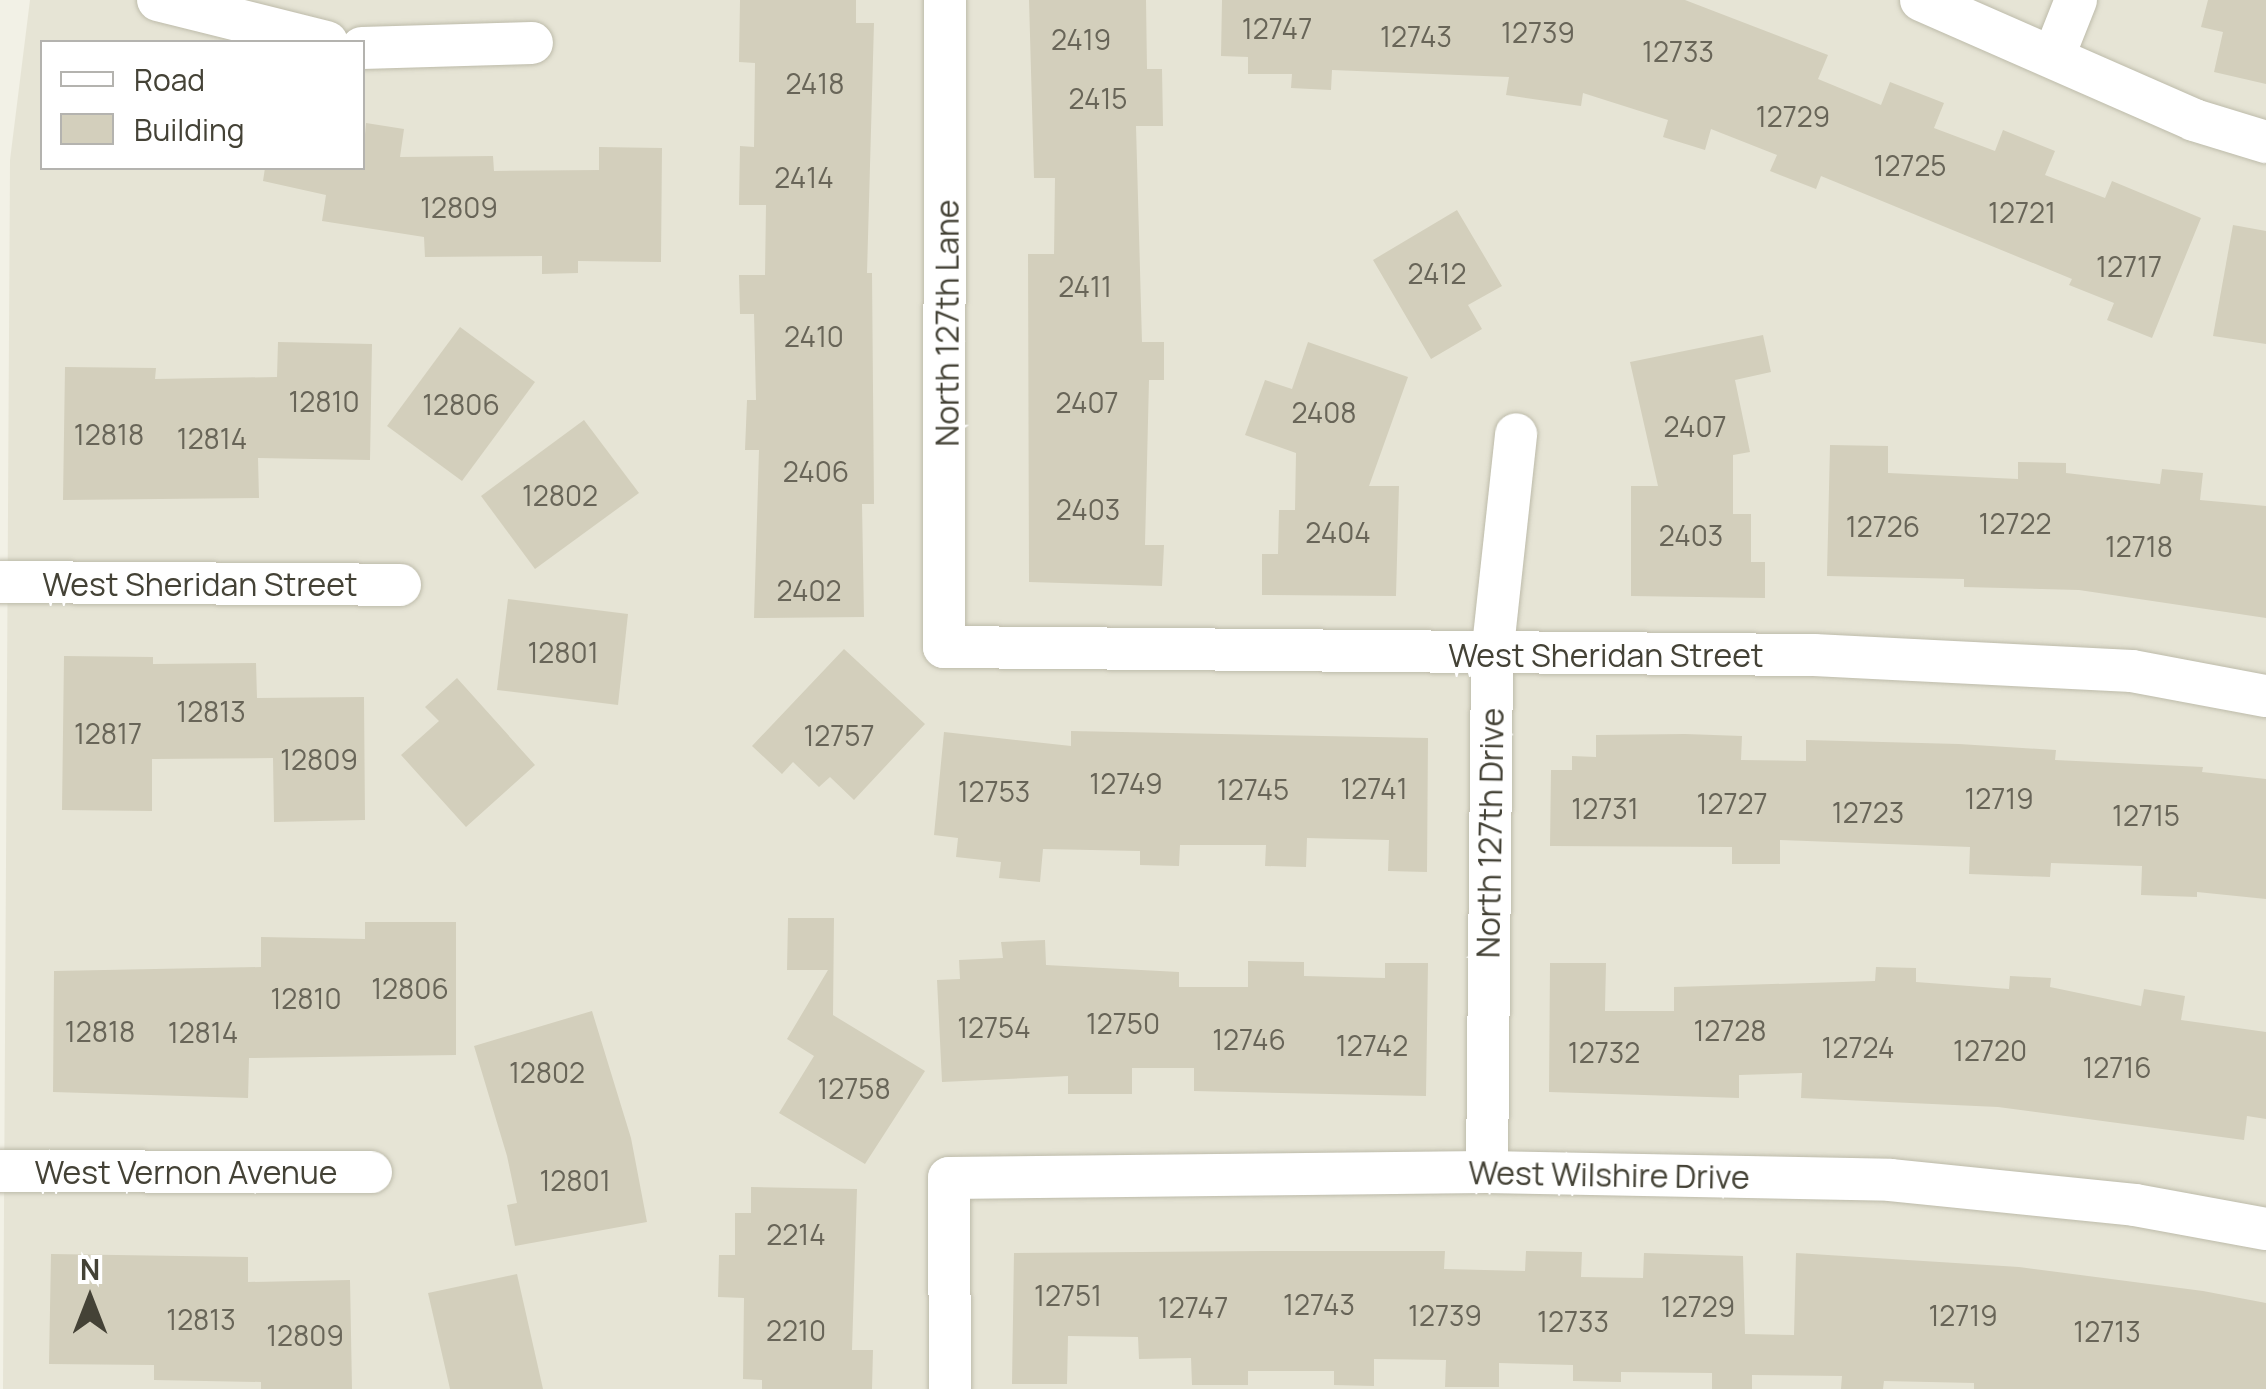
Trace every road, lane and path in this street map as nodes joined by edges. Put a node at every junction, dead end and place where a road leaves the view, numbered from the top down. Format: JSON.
{"nodes":[{"id":1,"x":158,"y":0,"type":"edge"},
{"id":2,"x":945,"y":0,"type":"edge"},
{"id":3,"x":1921,"y":0,"type":"edge"},
{"id":4,"x":2076,"y":0,"type":"edge"},
{"id":5,"x":319,"y":40,"type":"edge"},
{"id":6,"x":532,"y":43,"type":"dead end"},
{"id":7,"x":365,"y":48,"type":"edge"},
{"id":8,"x":2054,"y":53,"type":"junction"},
{"id":9,"x":2266,"y":142,"type":"edge"},
{"id":10,"x":1516,"y":434,"type":"dead end"},
{"id":11,"x":0,"y":582,"type":"edge"},
{"id":12,"x":400,"y":585,"type":"dead end"},
{"id":13,"x":944,"y":646,"type":"joint"},
{"id":14,"x":1492,"y":656,"type":"junction"},
{"id":15,"x":2266,"y":696,"type":"edge"},
{"id":16,"x":0,"y":1171,"type":"edge"},
{"id":17,"x":372,"y":1172,"type":"dead end"},
{"id":18,"x":1487,"y":1172,"type":"junction"},
{"id":19,"x":2266,"y":1230,"type":"edge"},
{"id":20,"x":950,"y":1389,"type":"edge"}],
"edges":[{"from":1,"to":5,"type":"street"},
{"from":2,"to":13,"type":"street","name":"North 127th Lane"},
{"from":3,"to":8,"type":"street"},
{"from":4,"to":8,"type":"street"},
{"from":6,"to":7,"type":"street"},
{"from":8,"to":9,"type":"street"},
{"from":10,"to":14,"type":"street","name":"North 127th Drive"},
{"from":11,"to":12,"type":"street","name":"West Sheridan Street"},
{"from":13,"to":14,"type":"street","name":"West Sheridan Street"},
{"from":14,"to":15,"type":"street","name":"West Sheridan Street"},
{"from":14,"to":18,"type":"street","name":"North 127th Drive"},
{"from":16,"to":17,"type":"street","name":"West Vernon Avenue"},
{"from":18,"to":19,"type":"street","name":"West Wilshire Drive"},
{"from":18,"to":20,"type":"street","name":"West Wilshire Drive"}]}
